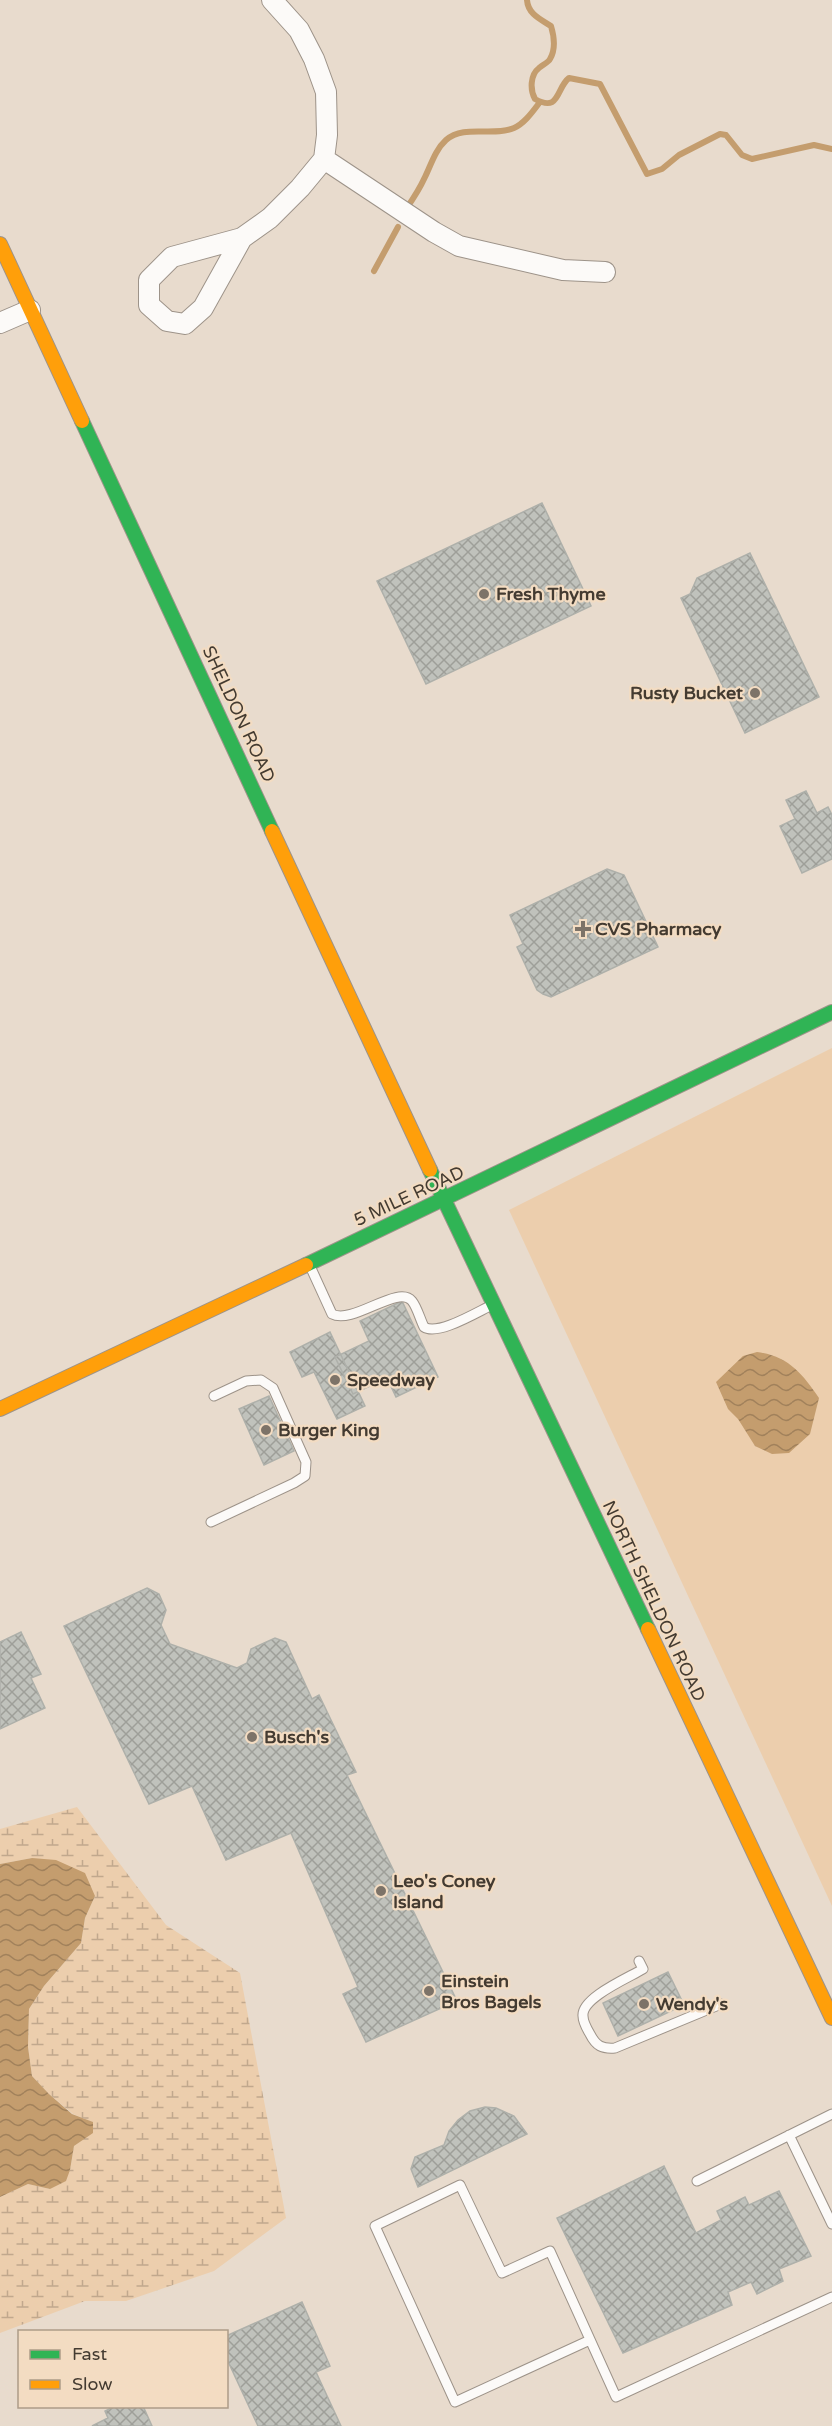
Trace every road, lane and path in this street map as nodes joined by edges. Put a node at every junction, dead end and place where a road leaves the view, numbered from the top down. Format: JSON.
{"nodes":[{"id":1,"x":272,"y":0,"type":"edge"},
{"id":2,"x":324,"y":159,"type":"junction"},
{"id":3,"x":242,"y":238,"type":"junction"},
{"id":4,"x":0,"y":244,"type":"edge"},
{"id":5,"x":605,"y":272,"type":"dead end"},
{"id":6,"x":8,"y":283,"type":"edge"},
{"id":7,"x":30,"y":310,"type":"junction"},
{"id":8,"x":0,"y":323,"type":"edge"},
{"id":9,"x":832,"y":1012,"type":"edge"},
{"id":10,"x":444,"y":1200,"type":"junction"},
{"id":11,"x":309,"y":1264,"type":"junction"},
{"id":12,"x":494,"y":1304,"type":"junction"},
{"id":13,"x":214,"y":1396,"type":"dead end"},
{"id":14,"x":0,"y":1409,"type":"edge"},
{"id":15,"x":212,"y":1522,"type":"dead end"},
{"id":16,"x":639,"y":1961,"type":"dead end"},
{"id":17,"x":721,"y":2004,"type":"dead end"},
{"id":18,"x":832,"y":2018,"type":"edge"},
{"id":19,"x":832,"y":2114,"type":"edge"},
{"id":20,"x":789,"y":2135,"type":"junction"},
{"id":21,"x":697,"y":2181,"type":"dead end"},
{"id":22,"x":832,"y":2224,"type":"edge"},
{"id":23,"x":832,"y":2297,"type":"edge"},
{"id":24,"x":590,"y":2340,"type":"junction"}],
"edges":[{"from":1,"to":2,"type":"street"},
{"from":2,"to":3,"type":"street"},
{"from":2,"to":5,"type":"street"},
{"from":3,"to":3,"type":"street"},
{"from":4,"to":6,"type":"main road","name":"SHELDON ROAD"},
{"from":6,"to":7,"type":"main road","name":"SHELDON ROAD"},
{"from":7,"to":8,"type":"street"},
{"from":7,"to":10,"type":"main road","name":"SHELDON ROAD"},
{"from":9,"to":10,"type":"main road","name":"5 MILE ROAD"},
{"from":10,"to":11,"type":"main road","name":"5 MILE ROAD"},
{"from":10,"to":12,"type":"main road","name":"NORTH SHELDON ROAD"},
{"from":11,"to":12,"type":"lane"},
{"from":11,"to":14,"type":"main road","name":"5 MILE ROAD"},
{"from":12,"to":18,"type":"main road","name":"NORTH SHELDON ROAD"},
{"from":13,"to":15,"type":"lane"},
{"from":16,"to":17,"type":"lane"},
{"from":19,"to":20,"type":"lane"},
{"from":20,"to":21,"type":"lane"},
{"from":20,"to":22,"type":"lane"},
{"from":23,"to":24,"type":"lane"},
{"from":24,"to":24,"type":"lane"}]}
